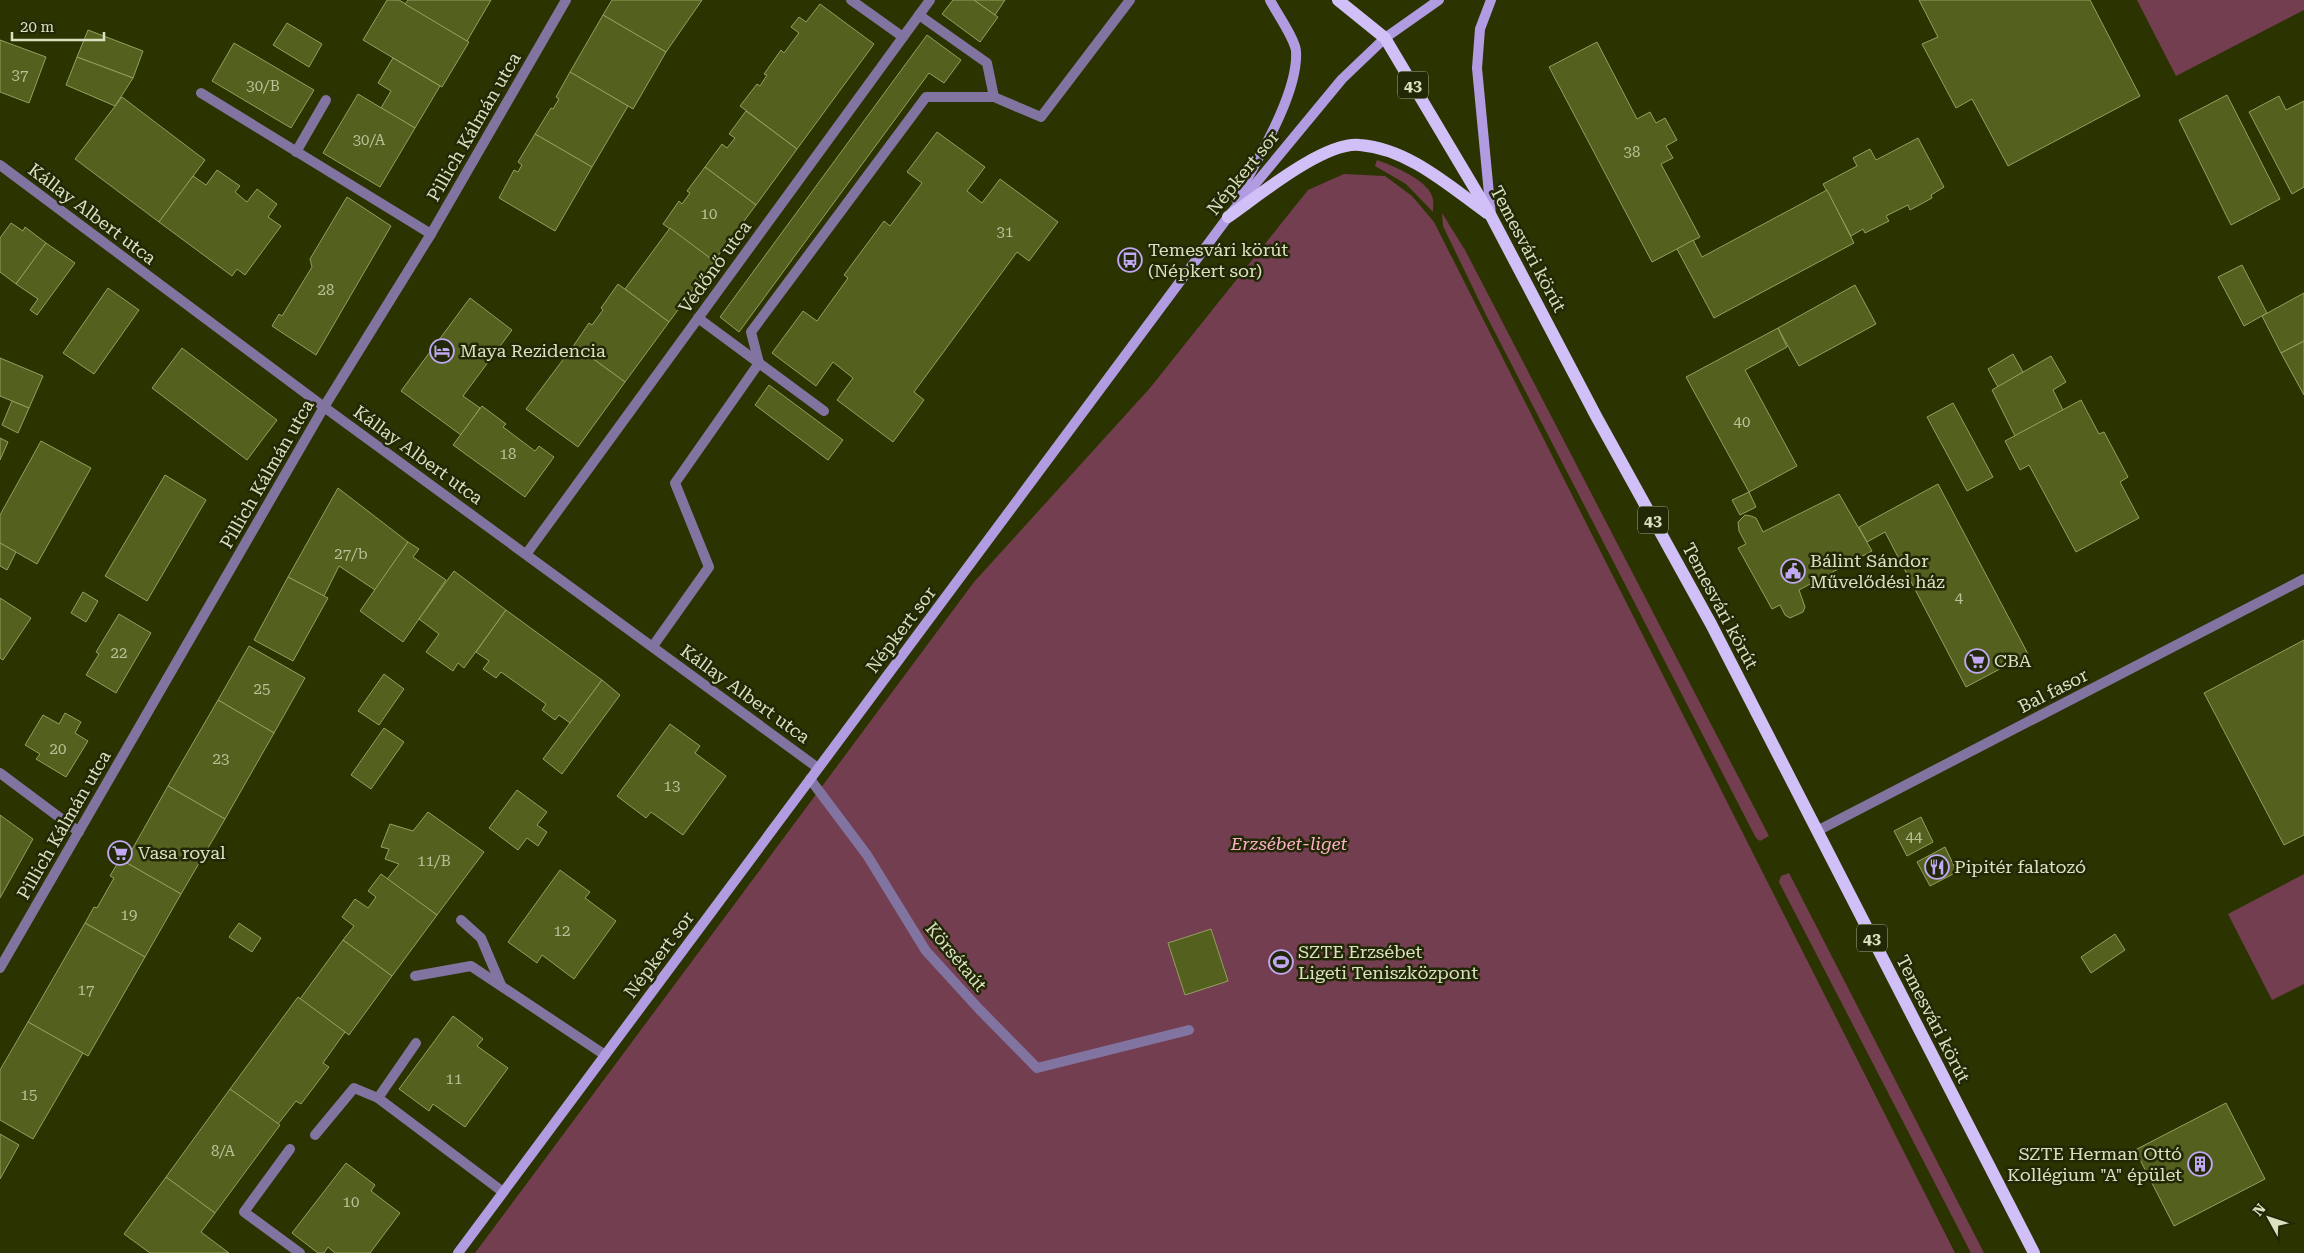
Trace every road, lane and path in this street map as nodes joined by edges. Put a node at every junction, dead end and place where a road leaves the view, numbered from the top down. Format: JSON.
{"nodes":[{"id":1,"x":566,"y":0,"type":"edge"},
{"id":2,"x":851,"y":0,"type":"edge"},
{"id":3,"x":930,"y":0,"type":"edge"},
{"id":4,"x":1130,"y":0,"type":"edge"},
{"id":5,"x":1270,"y":0,"type":"edge"},
{"id":6,"x":1338,"y":0,"type":"edge"},
{"id":7,"x":1439,"y":0,"type":"edge"},
{"id":8,"x":1491,"y":0,"type":"edge"},
{"id":9,"x":919,"y":15,"type":"junction"},
{"id":10,"x":903,"y":37,"type":"junction"},
{"id":11,"x":1385,"y":38,"type":"junction"},
{"id":12,"x":201,"y":93,"type":"dead end"},
{"id":13,"x":994,"y":97,"type":"junction"},
{"id":14,"x":326,"y":100,"type":"dead end"},
{"id":15,"x":296,"y":152,"type":"junction"},
{"id":16,"x":0,"y":165,"type":"edge"},
{"id":17,"x":1491,"y":216,"type":"junction"},
{"id":18,"x":1228,"y":217,"type":"junction"},
{"id":19,"x":430,"y":234,"type":"junction"},
{"id":20,"x":698,"y":318,"type":"junction"},
{"id":21,"x":759,"y":363,"type":"junction"},
{"id":22,"x":324,"y":407,"type":"junction"},
{"id":23,"x":824,"y":411,"type":"dead end"},
{"id":24,"x":527,"y":554,"type":"junction"},
{"id":25,"x":2304,"y":580,"type":"edge"},
{"id":26,"x":653,"y":646,"type":"junction"},
{"id":27,"x":818,"y":768,"type":"junction"},
{"id":28,"x":0,"y":773,"type":"edge"},
{"id":29,"x":810,"y":779,"type":"junction"},
{"id":30,"x":1817,"y":831,"type":"junction"},
{"id":31,"x":79,"y":832,"type":"junction"},
{"id":32,"x":461,"y":920,"type":"dead end"},
{"id":33,"x":0,"y":968,"type":"edge"},
{"id":34,"x":415,"y":976,"type":"dead end"},
{"id":35,"x":501,"y":986,"type":"junction"},
{"id":36,"x":1189,"y":1030,"type":"dead end"},
{"id":37,"x":416,"y":1043,"type":"dead end"},
{"id":38,"x":605,"y":1055,"type":"junction"},
{"id":39,"x":378,"y":1098,"type":"junction"},
{"id":40,"x":316,"y":1135,"type":"dead end"},
{"id":41,"x":290,"y":1149,"type":"dead end"},
{"id":42,"x":503,"y":1192,"type":"junction"},
{"id":43,"x":300,"y":1253,"type":"edge"},
{"id":44,"x":458,"y":1253,"type":"edge"},
{"id":45,"x":2034,"y":1253,"type":"edge"}],
"edges":[{"from":1,"to":19,"type":"street","name":"Pillich Kálmán utca"},
{"from":2,"to":10,"type":"street"},
{"from":3,"to":9,"type":"street","name":"Védőnő utca"},
{"from":4,"to":13,"type":"street"},
{"from":5,"to":18,"type":"street"},
{"from":6,"to":11,"type":"main road","name":"Temesvári körút","number":"43"},
{"from":7,"to":11,"type":"street","name":"Népkert sor"},
{"from":8,"to":17,"type":"street"},
{"from":9,"to":10,"type":"street","name":"Védőnő utca"},
{"from":9,"to":13,"type":"street"},
{"from":10,"to":20,"type":"street","name":"Védőnő utca"},
{"from":11,"to":17,"type":"main road","name":"Temesvári körút","number":"43"},
{"from":11,"to":18,"type":"street","name":"Népkert sor"},
{"from":12,"to":15,"type":"street"},
{"from":13,"to":21,"type":"street"},
{"from":14,"to":15,"type":"street"},
{"from":15,"to":19,"type":"street"},
{"from":16,"to":22,"type":"street","name":"Kállay Albert utca"},
{"from":17,"to":18,"type":"main road"},
{"from":17,"to":30,"type":"main road","name":"Temesvári körút","number":"43"},
{"from":18,"to":27,"type":"street","name":"Népkert sor"},
{"from":19,"to":22,"type":"street","name":"Pillich Kálmán utca"},
{"from":20,"to":21,"type":"street"},
{"from":20,"to":24,"type":"street","name":"Védőnő utca"},
{"from":21,"to":23,"type":"street"},
{"from":21,"to":26,"type":"street"},
{"from":22,"to":24,"type":"street","name":"Kállay Albert utca"},
{"from":22,"to":31,"type":"street","name":"Pillich Kálmán utca"},
{"from":24,"to":26,"type":"street","name":"Kállay Albert utca"},
{"from":25,"to":30,"type":"street","name":"Bal fasor"},
{"from":26,"to":27,"type":"street","name":"Kállay Albert utca"},
{"from":27,"to":29,"type":"street","name":"Népkert sor"},
{"from":28,"to":31,"type":"street"},
{"from":29,"to":36,"type":"street","name":"Körsétaút"},
{"from":29,"to":38,"type":"street","name":"Népkert sor"},
{"from":30,"to":45,"type":"main road","name":"Temesvári körút","number":"43"},
{"from":31,"to":33,"type":"street","name":"Pillich Kálmán utca"},
{"from":32,"to":35,"type":"street"},
{"from":34,"to":35,"type":"street"},
{"from":35,"to":38,"type":"street"},
{"from":37,"to":39,"type":"street"},
{"from":38,"to":42,"type":"street","name":"Népkert sor"},
{"from":39,"to":40,"type":"street"},
{"from":39,"to":42,"type":"street"},
{"from":41,"to":43,"type":"street"},
{"from":42,"to":44,"type":"street","name":"Népkert sor"}]}
